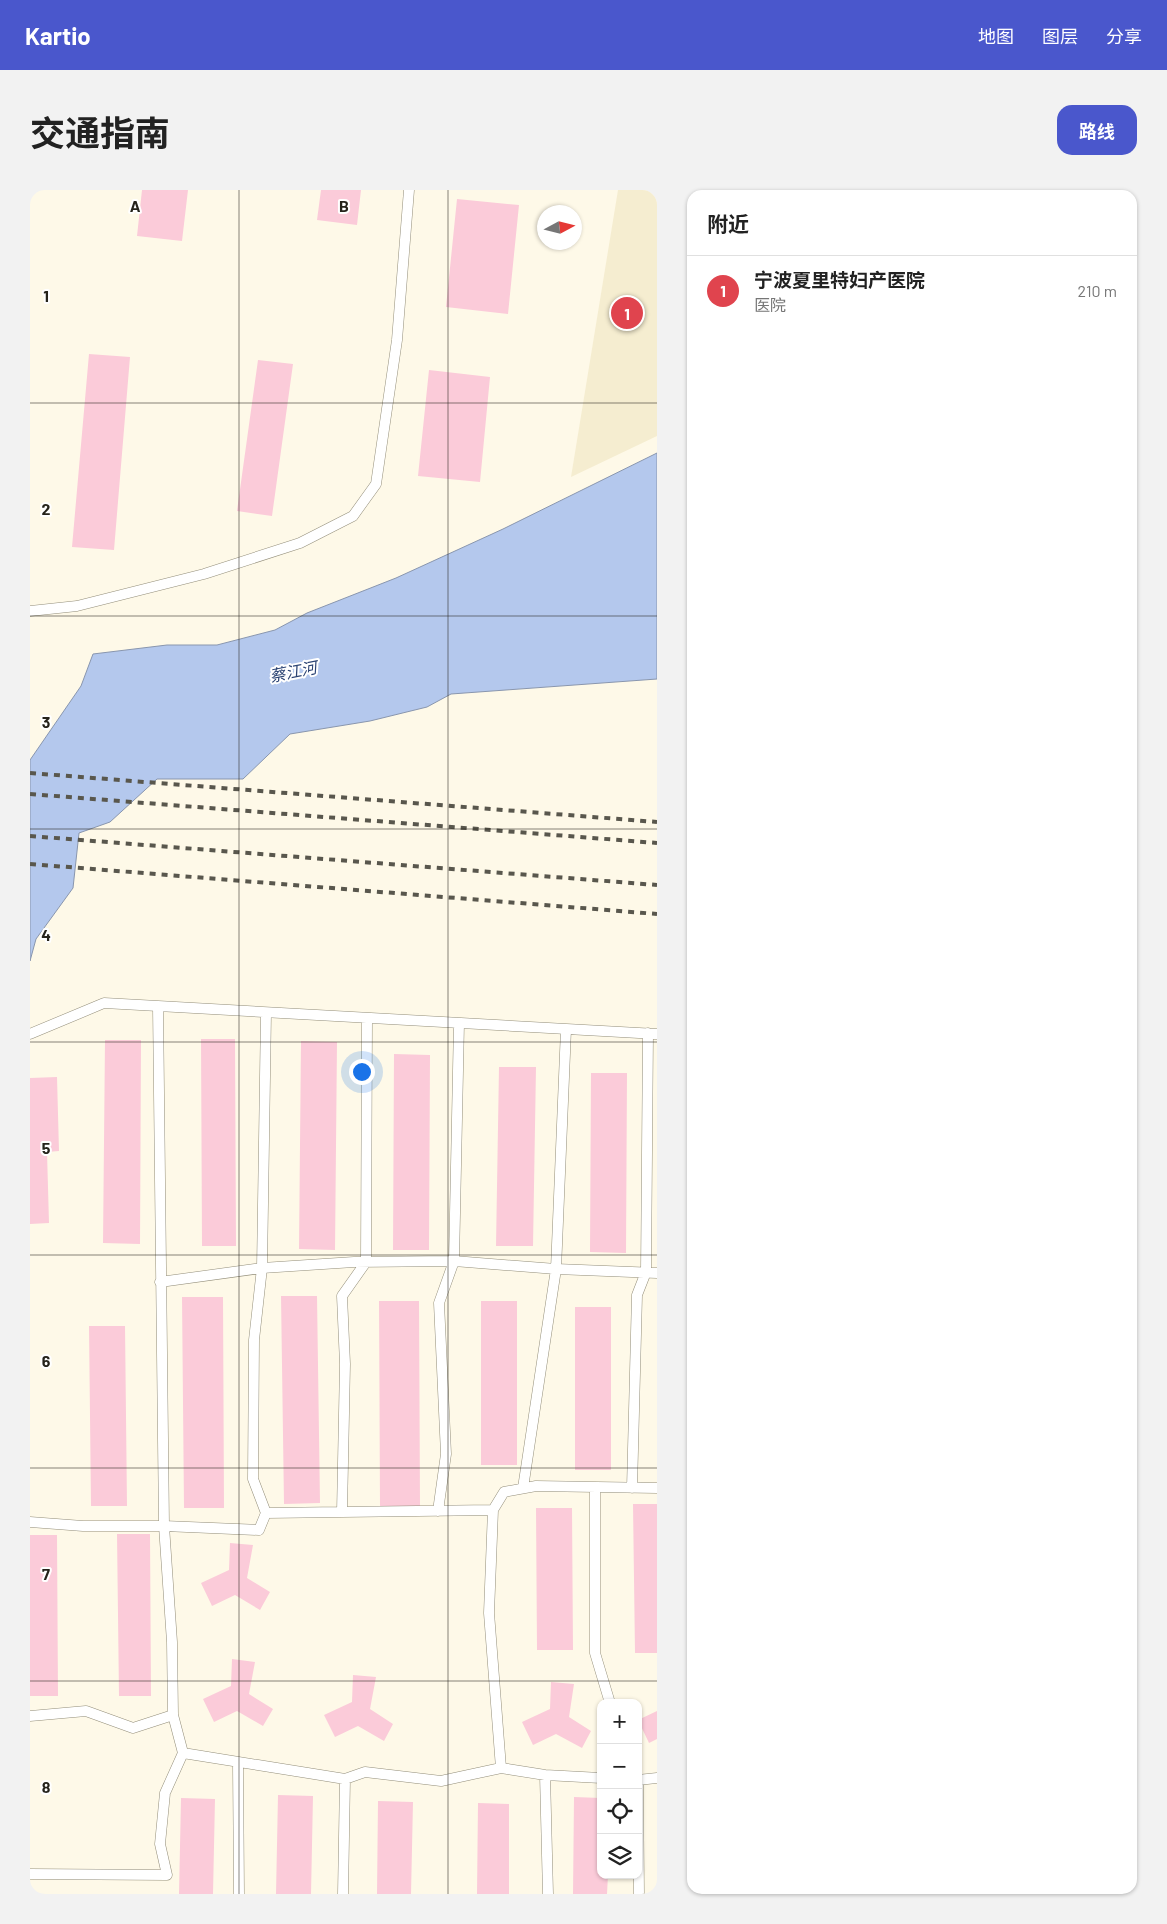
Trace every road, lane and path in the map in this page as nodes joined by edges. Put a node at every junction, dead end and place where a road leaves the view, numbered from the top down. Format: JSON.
{"nodes":[{"id":1,"x":409,"y":190,"type":"edge"},
{"id":2,"x":30,"y":611,"type":"edge"},
{"id":3,"x":158,"y":1006,"type":"junction"},
{"id":4,"x":266,"y":1013,"type":"junction"},
{"id":5,"x":367,"y":1018,"type":"junction"},
{"id":6,"x":459,"y":1023,"type":"junction"},
{"id":7,"x":566,"y":1029,"type":"junction"},
{"id":8,"x":30,"y":1034,"type":"edge"},
{"id":9,"x":652,"y":1034,"type":"edge"},
{"id":10,"x":454,"y":1261,"type":"junction"},
{"id":11,"x":366,"y":1262,"type":"junction"},
{"id":12,"x":262,"y":1268,"type":"junction"},
{"id":13,"x":556,"y":1268,"type":"junction"},
{"id":14,"x":646,"y":1272,"type":"junction"},
{"id":15,"x":657,"y":1273,"type":"edge"},
{"id":16,"x":160,"y":1282,"type":"junction"},
{"id":17,"x":595,"y":1487,"type":"junction"},
{"id":18,"x":523,"y":1488,"type":"junction"},
{"id":19,"x":632,"y":1488,"type":"junction"},
{"id":20,"x":657,"y":1488,"type":"edge"},
{"id":21,"x":493,"y":1510,"type":"junction"},
{"id":22,"x":438,"y":1511,"type":"junction"},
{"id":23,"x":342,"y":1512,"type":"junction"},
{"id":24,"x":266,"y":1513,"type":"junction"},
{"id":25,"x":30,"y":1522,"type":"edge"},
{"id":26,"x":164,"y":1526,"type":"junction"},
{"id":27,"x":609,"y":1699,"type":"edge"},
{"id":28,"x":173,"y":1715,"type":"junction"},
{"id":29,"x":30,"y":1716,"type":"edge"},
{"id":30,"x":183,"y":1753,"type":"junction"},
{"id":31,"x":238,"y":1763,"type":"junction"},
{"id":32,"x":501,"y":1768,"type":"junction"},
{"id":33,"x":545,"y":1775,"type":"junction"},
{"id":34,"x":597,"y":1778,"type":"edge"},
{"id":35,"x":657,"y":1778,"type":"edge"},
{"id":36,"x":346,"y":1779,"type":"junction"},
{"id":37,"x":642,"y":1779,"type":"edge"},
{"id":38,"x":638,"y":1789,"type":"edge"},
{"id":39,"x":30,"y":1874,"type":"edge"},
{"id":40,"x":239,"y":1894,"type":"edge"},
{"id":41,"x":343,"y":1894,"type":"edge"},
{"id":42,"x":548,"y":1894,"type":"edge"},
{"id":43,"x":639,"y":1894,"type":"edge"}],
"edges":[{"from":1,"to":2,"type":"lane"},
{"from":3,"to":4,"type":"lane"},
{"from":3,"to":8,"type":"lane"},
{"from":3,"to":16,"type":"lane"},
{"from":4,"to":5,"type":"lane"},
{"from":4,"to":12,"type":"lane"},
{"from":5,"to":6,"type":"lane"},
{"from":5,"to":11,"type":"lane"},
{"from":6,"to":7,"type":"lane"},
{"from":6,"to":10,"type":"lane"},
{"from":7,"to":9,"type":"lane"},
{"from":7,"to":13,"type":"lane"},
{"from":9,"to":14,"type":"lane"},
{"from":10,"to":11,"type":"lane"},
{"from":10,"to":13,"type":"lane"},
{"from":10,"to":22,"type":"lane"},
{"from":11,"to":12,"type":"lane"},
{"from":11,"to":23,"type":"lane"},
{"from":12,"to":16,"type":"lane"},
{"from":12,"to":24,"type":"lane"},
{"from":13,"to":14,"type":"lane"},
{"from":13,"to":18,"type":"lane"},
{"from":14,"to":15,"type":"lane"},
{"from":14,"to":19,"type":"lane"},
{"from":16,"to":26,"type":"lane"},
{"from":17,"to":18,"type":"lane"},
{"from":17,"to":19,"type":"lane"},
{"from":17,"to":27,"type":"lane"},
{"from":18,"to":21,"type":"lane"},
{"from":19,"to":20,"type":"lane"},
{"from":21,"to":22,"type":"lane"},
{"from":21,"to":32,"type":"lane"},
{"from":22,"to":23,"type":"lane"},
{"from":23,"to":24,"type":"lane"},
{"from":24,"to":26,"type":"lane"},
{"from":25,"to":26,"type":"lane"},
{"from":26,"to":28,"type":"lane"},
{"from":28,"to":29,"type":"lane"},
{"from":28,"to":30,"type":"lane"},
{"from":30,"to":31,"type":"lane"},
{"from":30,"to":39,"type":"lane"},
{"from":31,"to":36,"type":"lane"},
{"from":31,"to":40,"type":"lane"},
{"from":32,"to":33,"type":"lane"},
{"from":32,"to":36,"type":"lane"},
{"from":33,"to":34,"type":"lane"},
{"from":33,"to":42,"type":"lane"},
{"from":35,"to":37,"type":"lane"},
{"from":36,"to":41,"type":"lane"},
{"from":38,"to":43,"type":"lane"}]}
